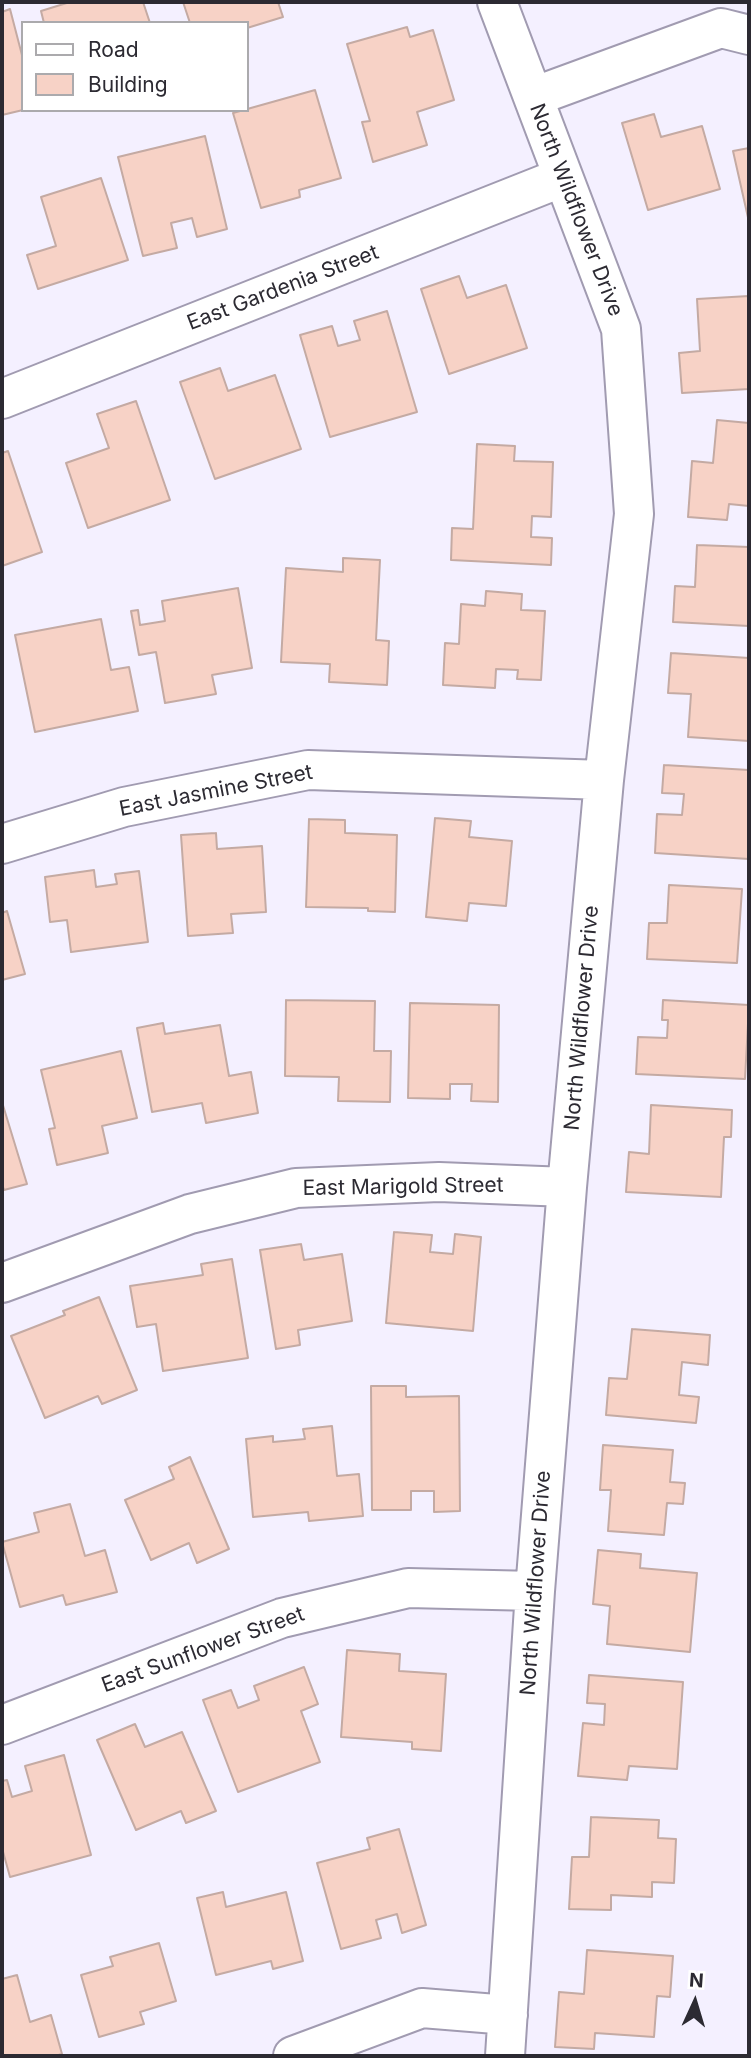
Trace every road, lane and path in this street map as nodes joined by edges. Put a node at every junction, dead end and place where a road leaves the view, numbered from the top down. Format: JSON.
{"nodes":[{"id":1,"x":497,"y":2,"type":"edge"},
{"id":2,"x":749,"y":36,"type":"edge"},
{"id":3,"x":533,"y":97,"type":"junction"},
{"id":4,"x":563,"y":177,"type":"junction"},
{"id":5,"x":2,"y":399,"type":"edge"},
{"id":6,"x":604,"y":780,"type":"junction"},
{"id":7,"x":2,"y":844,"type":"edge"},
{"id":8,"x":567,"y":1187,"type":"junction"},
{"id":9,"x":2,"y":1283,"type":"edge"},
{"id":10,"x":535,"y":1591,"type":"junction"},
{"id":11,"x":2,"y":1725,"type":"edge"},
{"id":12,"x":508,"y":2015,"type":"junction"},
{"id":13,"x":293,"y":2056,"type":"edge"},
{"id":14,"x":505,"y":2056,"type":"edge"}],
"edges":[{"from":1,"to":3,"type":"street","name":"North Wildflower Drive"},
{"from":2,"to":3,"type":"street"},
{"from":3,"to":4,"type":"street","name":"North Wildflower Drive"},
{"from":4,"to":5,"type":"street","name":"East Gardenia Street"},
{"from":4,"to":6,"type":"street","name":"North Wildflower Drive"},
{"from":6,"to":7,"type":"street","name":"East Jasmine Street"},
{"from":6,"to":8,"type":"street","name":"North Wildflower Drive"},
{"from":8,"to":9,"type":"street","name":"East Marigold Street"},
{"from":8,"to":10,"type":"street","name":"North Wildflower Drive"},
{"from":10,"to":11,"type":"street","name":"East Sunflower Street"},
{"from":10,"to":12,"type":"street","name":"North Wildflower Drive"},
{"from":12,"to":13,"type":"street"},
{"from":12,"to":14,"type":"street","name":"North Wildflower Drive"}]}
